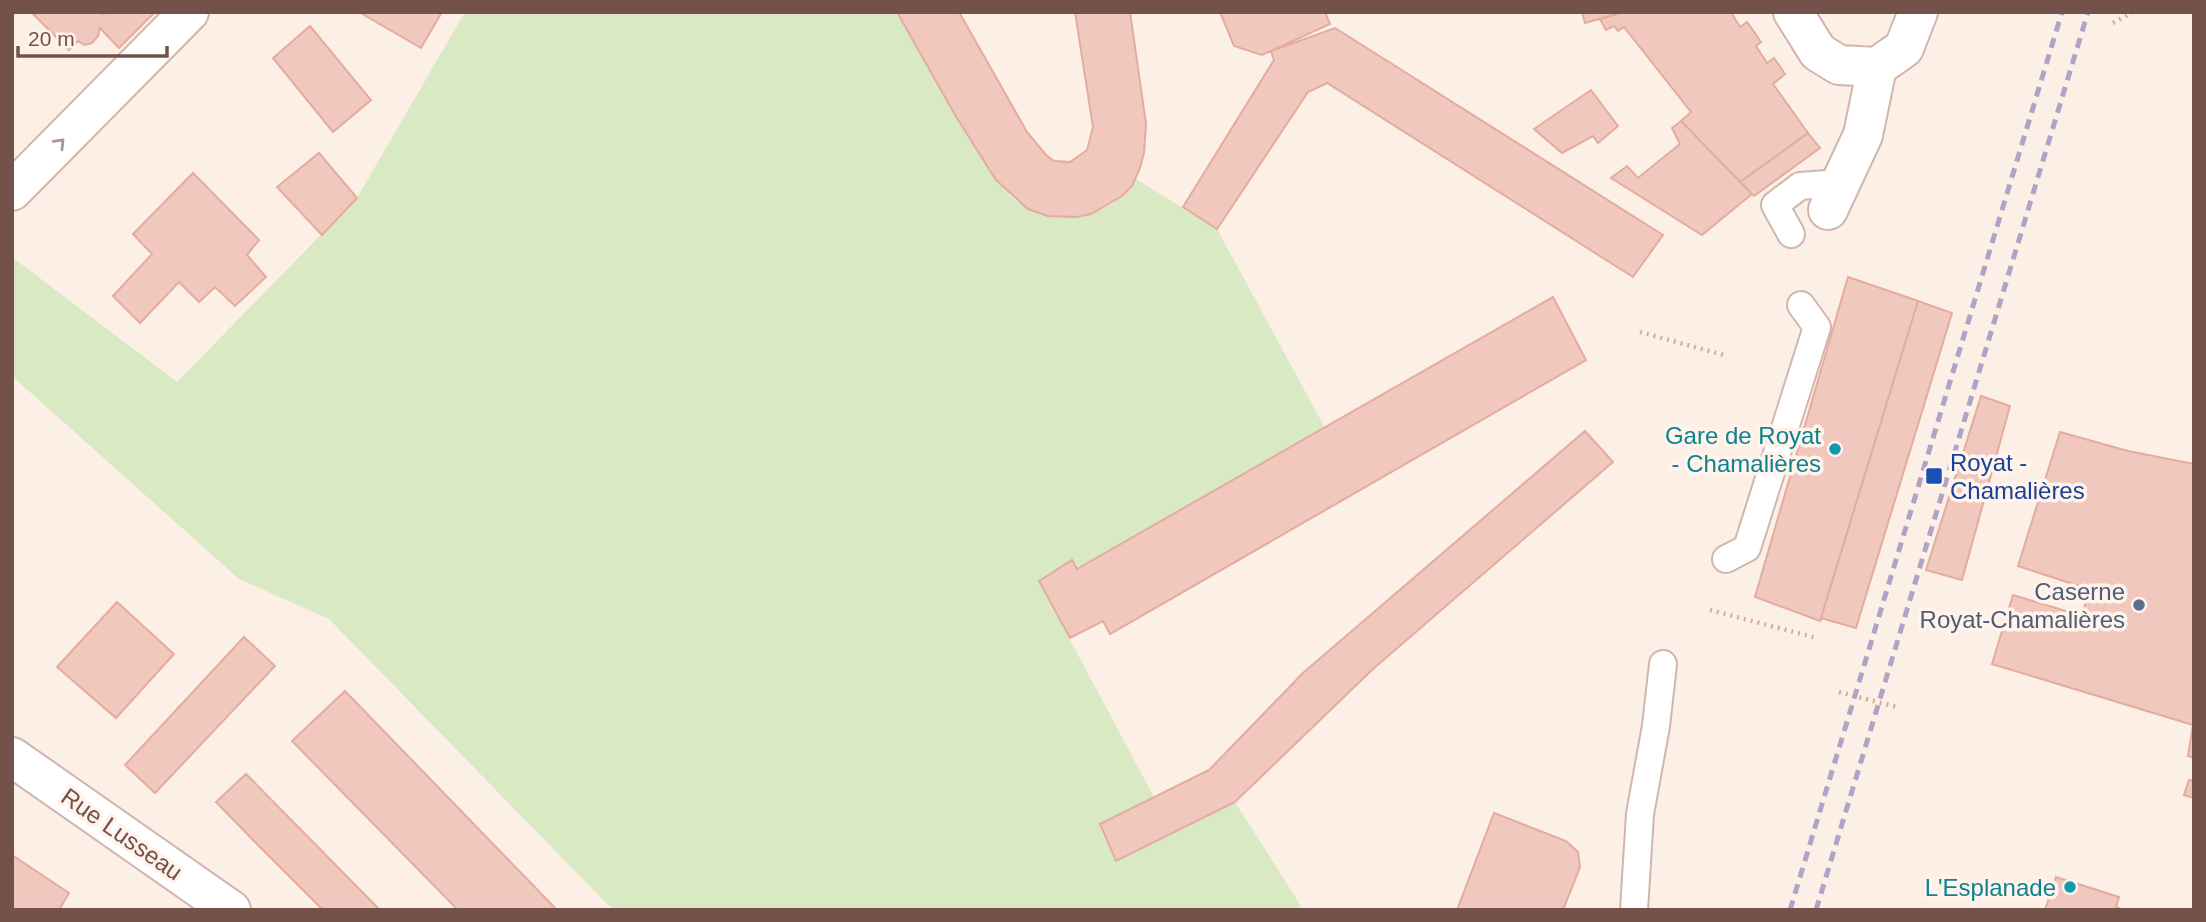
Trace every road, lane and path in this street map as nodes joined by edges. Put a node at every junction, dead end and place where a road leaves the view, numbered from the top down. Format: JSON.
{"nodes":[{"id":1,"x":189,"y":12,"type":"edge"},
{"id":2,"x":1793,"y":12,"type":"edge"},
{"id":3,"x":1918,"y":12,"type":"edge"},
{"id":4,"x":2133,"y":12,"type":"edge"},
{"id":5,"x":2113,"y":23,"type":"dead end"},
{"id":6,"x":1877,"y":67,"type":"junction"},
{"id":7,"x":12,"y":191,"type":"edge"},
{"id":8,"x":1834,"y":197,"type":"joint"},
{"id":9,"x":1791,"y":234,"type":"dead end"},
{"id":10,"x":1801,"y":305,"type":"dead end"},
{"id":11,"x":1640,"y":332,"type":"dead end"},
{"id":12,"x":1724,"y":355,"type":"dead end"},
{"id":13,"x":1726,"y":559,"type":"dead end"},
{"id":14,"x":1710,"y":610,"type":"dead end"},
{"id":15,"x":1817,"y":638,"type":"dead end"},
{"id":16,"x":1662,"y":664,"type":"dead end"},
{"id":17,"x":1839,"y":692,"type":"dead end"},
{"id":18,"x":1897,"y":708,"type":"dead end"},
{"id":19,"x":12,"y":757,"type":"edge"},
{"id":20,"x":231,"y":910,"type":"edge"},
{"id":21,"x":1634,"y":910,"type":"edge"}],
"edges":[{"from":7,"to":1,"type":"street","one_way":true},
{"from":2,"to":6,"type":"street"},
{"from":3,"to":6,"type":"street"},
{"from":4,"to":5,"type":"path"},
{"from":6,"to":8,"type":"street"},
{"from":8,"to":9,"type":"lane"},
{"from":10,"to":13,"type":"lane"},
{"from":11,"to":12,"type":"path"},
{"from":14,"to":15,"type":"path"},
{"from":16,"to":21,"type":"lane"},
{"from":17,"to":18,"type":"path"},
{"from":19,"to":20,"type":"street","name":"Rue Lusseau"}]}
